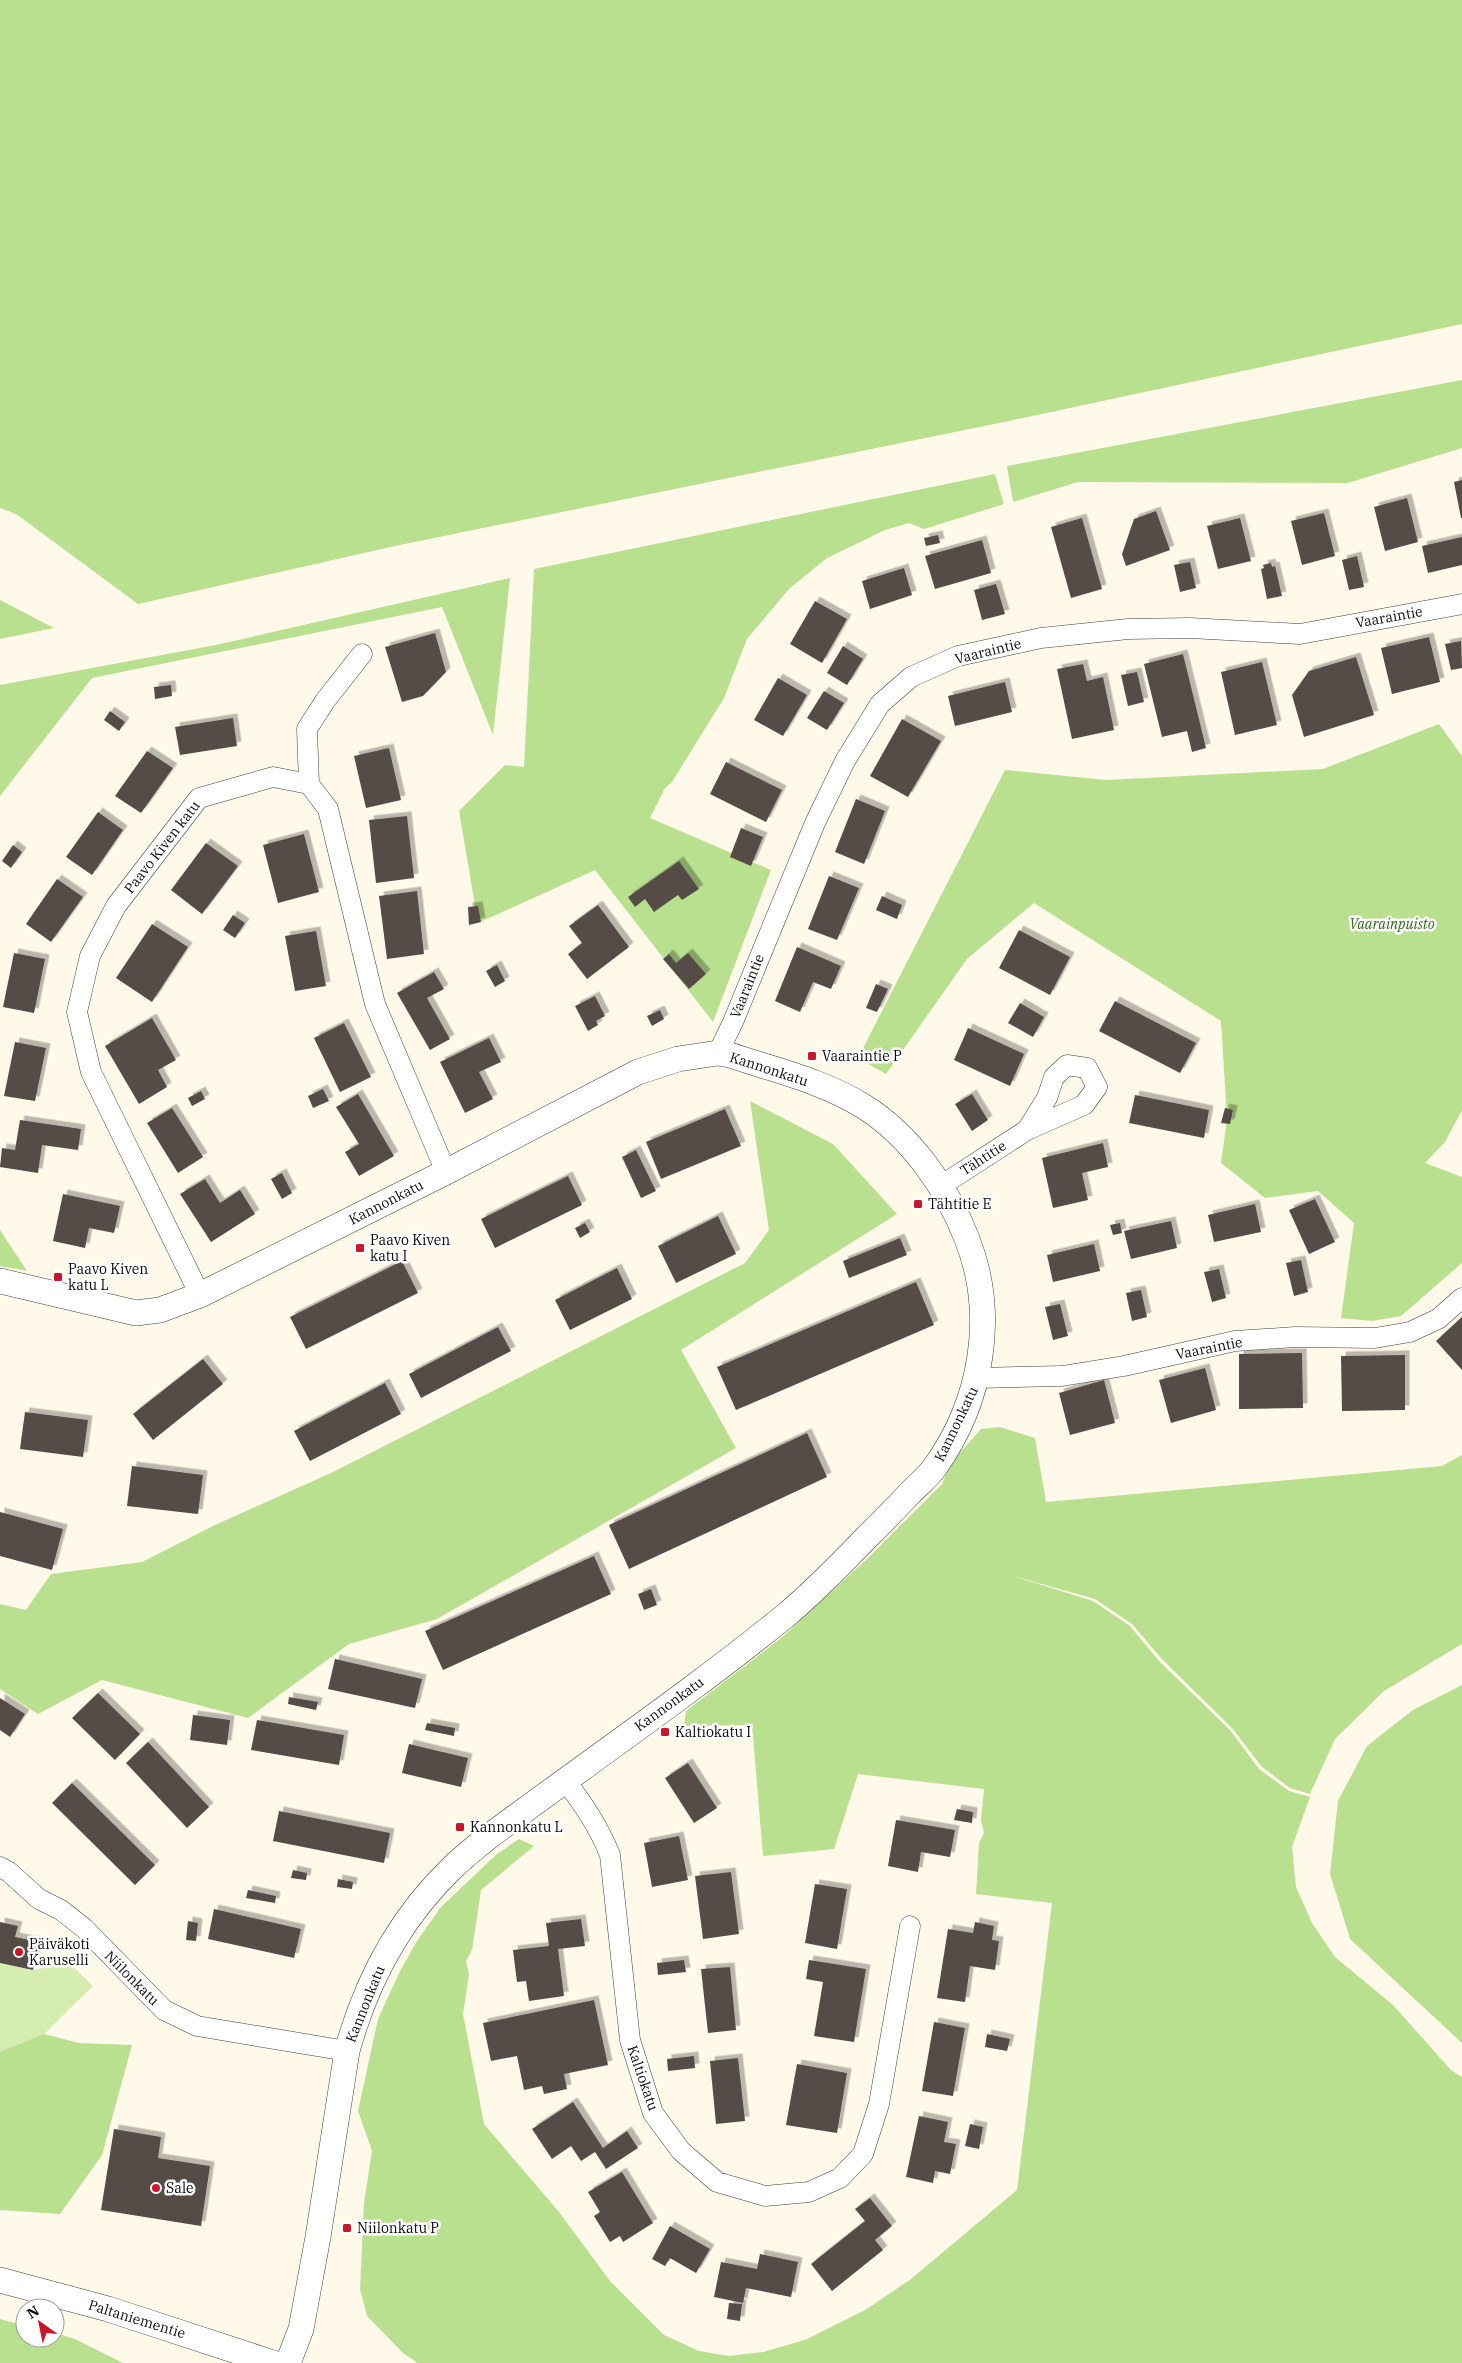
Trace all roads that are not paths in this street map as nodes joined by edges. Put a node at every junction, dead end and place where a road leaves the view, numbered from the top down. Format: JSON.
{"nodes":[{"id":1,"x":1462,"y":604,"type":"edge"},
{"id":2,"x":362,"y":654,"type":"dead end"},
{"id":3,"x":309,"y":784,"type":"junction"},
{"id":4,"x":718,"y":1053,"type":"junction"},
{"id":5,"x":1027,"y":1130,"type":"dead end"},
{"id":6,"x":446,"y":1172,"type":"junction"},
{"id":7,"x":939,"y":1187,"type":"junction"},
{"id":8,"x":0,"y":1281,"type":"edge"},
{"id":9,"x":200,"y":1295,"type":"junction"},
{"id":10,"x":1462,"y":1298,"type":"edge"},
{"id":11,"x":977,"y":1378,"type":"junction"},
{"id":12,"x":565,"y":1780,"type":"junction"},
{"id":13,"x":0,"y":1867,"type":"edge"},
{"id":14,"x":910,"y":1926,"type":"dead end"},
{"id":15,"x":347,"y":2051,"type":"junction"},
{"id":16,"x":0,"y":2280,"type":"edge"},
{"id":17,"x":273,"y":2363,"type":"edge"},
{"id":18,"x":288,"y":2363,"type":"edge"}],
"edges":[{"from":1,"to":4,"type":"street","name":"Vaaraintie"},
{"from":2,"to":3,"type":"street"},
{"from":3,"to":6,"type":"street"},
{"from":3,"to":9,"type":"street","name":"Paavo Kiven katu"},
{"from":4,"to":6,"type":"street","name":"Kannonkatu"},
{"from":4,"to":7,"type":"street","name":"Kannonkatu"},
{"from":5,"to":7,"type":"street","name":"Tähtitie"},
{"from":6,"to":9,"type":"street","name":"Kannonkatu"},
{"from":7,"to":11,"type":"street","name":"Kannonkatu"},
{"from":8,"to":9,"type":"street","name":"Kannonkatu"},
{"from":10,"to":11,"type":"street","name":"Vaaraintie"},
{"from":11,"to":12,"type":"street","name":"Kannonkatu"},
{"from":12,"to":14,"type":"street","name":"Kaltiokatu"},
{"from":12,"to":15,"type":"street","name":"Kannonkatu"},
{"from":13,"to":15,"type":"street","name":"Niilonkatu"},
{"from":15,"to":18,"type":"street","name":"Kannonkatu"},
{"from":16,"to":17,"type":"street","name":"Paltaniementie"}]}
